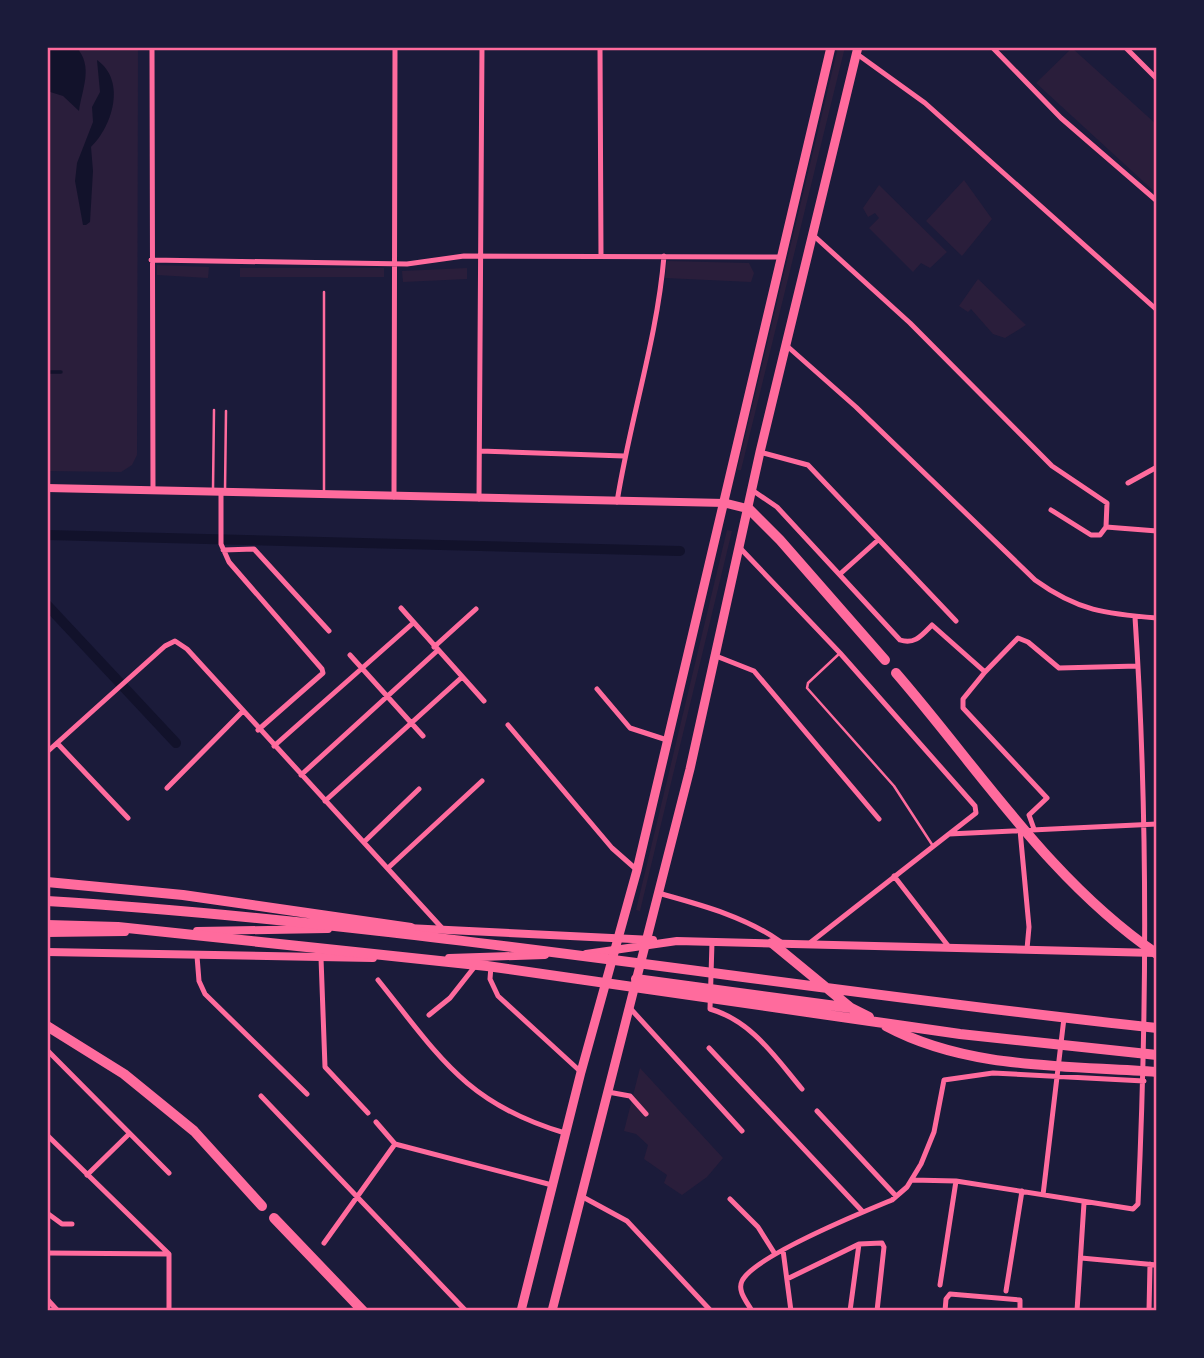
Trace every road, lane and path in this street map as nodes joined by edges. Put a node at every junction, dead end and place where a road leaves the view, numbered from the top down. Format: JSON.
{"nodes":[{"id":1,"x":152,"y":47,"type":"edge"},
{"id":2,"x":395,"y":47,"type":"edge"},
{"id":3,"x":482,"y":47,"type":"edge"},
{"id":4,"x":600,"y":47,"type":"edge"},
{"id":5,"x":831,"y":47,"type":"edge"},
{"id":6,"x":992,"y":47,"type":"edge"},
{"id":7,"x":1125,"y":47,"type":"edge"},
{"id":8,"x":857,"y":50,"type":"edge"},
{"id":9,"x":1157,"y":79,"type":"edge"},
{"id":10,"x":1157,"y":201,"type":"edge"},
{"id":11,"x":813,"y":235,"type":"junction"},
{"id":12,"x":601,"y":256,"type":"junction"},
{"id":13,"x":664,"y":256,"type":"junction"},
{"id":14,"x":479,"y":257,"type":"junction"},
{"id":15,"x":781,"y":257,"type":"junction"},
{"id":16,"x":151,"y":260,"type":"junction"},
{"id":17,"x":395,"y":264,"type":"junction"},
{"id":18,"x":324,"y":292,"type":"dead end"},
{"id":19,"x":1157,"y":310,"type":"edge"},
{"id":20,"x":787,"y":346,"type":"junction"},
{"id":21,"x":214,"y":411,"type":"dead end"},
{"id":22,"x":226,"y":411,"type":"dead end"},
{"id":23,"x":480,"y":451,"type":"junction"},
{"id":24,"x":760,"y":452,"type":"junction"},
{"id":25,"x":624,"y":456,"type":"junction"},
{"id":26,"x":1157,"y":467,"type":"edge"},
{"id":27,"x":1128,"y":483,"type":"dead end"},
{"id":28,"x":47,"y":488,"type":"edge"},
{"id":29,"x":752,"y":490,"type":"junction"},
{"id":30,"x":153,"y":491,"type":"junction"},
{"id":31,"x":219,"y":492,"type":"junction"},
{"id":32,"x":324,"y":495,"type":"junction"},
{"id":33,"x":394,"y":497,"type":"junction"},
{"id":34,"x":479,"y":499,"type":"junction"},
{"id":35,"x":617,"y":502,"type":"junction"},
{"id":36,"x":725,"y":503,"type":"junction"},
{"id":37,"x":749,"y":509,"type":"junction"},
{"id":38,"x":1051,"y":510,"type":"dead end"},
{"id":39,"x":1106,"y":527,"type":"junction"},
{"id":40,"x":1157,"y":531,"type":"edge"},
{"id":41,"x":878,"y":540,"type":"junction"},
{"id":42,"x":222,"y":547,"type":"junction"},
{"id":43,"x":741,"y":549,"type":"junction"},
{"id":44,"x":841,"y":574,"type":"junction"},
{"id":45,"x":401,"y":608,"type":"dead end"},
{"id":46,"x":475,"y":608,"type":"dead end"},
{"id":47,"x":1135,"y":617,"type":"junction"},
{"id":48,"x":1157,"y":618,"type":"edge"},
{"id":49,"x":956,"y":621,"type":"dead end"},
{"id":50,"x":412,"y":624,"type":"junction"},
{"id":51,"x":328,"y":631,"type":"dead end"},
{"id":52,"x":436,"y":649,"type":"junction"},
{"id":53,"x":840,"y":653,"type":"junction"},
{"id":54,"x":350,"y":655,"type":"dead end"},
{"id":55,"x":716,"y":656,"type":"junction"},
{"id":56,"x":885,"y":660,"type":"dead end"},
{"id":57,"x":1138,"y":666,"type":"junction"},
{"id":58,"x":363,"y":669,"type":"junction"},
{"id":59,"x":896,"y":673,"type":"dead end"},
{"id":60,"x":985,"y":673,"type":"junction"},
{"id":61,"x":461,"y":678,"type":"junction"},
{"id":62,"x":597,"y":689,"type":"dead end"},
{"id":63,"x":387,"y":696,"type":"junction"},
{"id":64,"x":484,"y":701,"type":"dead end"},
{"id":65,"x":242,"y":712,"type":"junction"},
{"id":66,"x":412,"y":723,"type":"junction"},
{"id":67,"x":508,"y":725,"type":"dead end"},
{"id":68,"x":258,"y":730,"type":"junction"},
{"id":69,"x":423,"y":736,"type":"dead end"},
{"id":70,"x":667,"y":740,"type":"junction"},
{"id":71,"x":57,"y":743,"type":"junction"},
{"id":72,"x":274,"y":746,"type":"junction"},
{"id":73,"x":47,"y":752,"type":"edge"},
{"id":74,"x":301,"y":775,"type":"junction"},
{"id":75,"x":482,"y":781,"type":"dead end"},
{"id":76,"x":167,"y":788,"type":"dead end"},
{"id":77,"x":419,"y":789,"type":"dead end"},
{"id":78,"x":325,"y":801,"type":"junction"},
{"id":79,"x":128,"y":818,"type":"dead end"},
{"id":80,"x":879,"y":819,"type":"dead end"},
{"id":81,"x":1146,"y":823,"type":"junction"},
{"id":82,"x":1157,"y":824,"type":"edge"},
{"id":83,"x":1034,"y":829,"type":"junction"},
{"id":84,"x":1020,"y":830,"type":"junction"},
{"id":85,"x":949,"y":834,"type":"junction"},
{"id":86,"x":364,"y":842,"type":"junction"},
{"id":87,"x":933,"y":846,"type":"junction"},
{"id":88,"x":388,"y":867,"type":"junction"},
{"id":89,"x":637,"y":870,"type":"junction"},
{"id":90,"x":894,"y":876,"type":"junction"},
{"id":91,"x":47,"y":882,"type":"edge"},
{"id":92,"x":658,"y":893,"type":"junction"},
{"id":93,"x":47,"y":901,"type":"edge"},
{"id":94,"x":47,"y":925,"type":"edge"},
{"id":95,"x":411,"y":928,"type":"junction"},
{"id":96,"x":442,"y":928,"type":"junction"},
{"id":97,"x":47,"y":933,"type":"edge"},
{"id":98,"x":618,"y":937,"type":"junction"},
{"id":99,"x":646,"y":941,"type":"junction"},
{"id":100,"x":712,"y":942,"type":"junction"},
{"id":101,"x":777,"y":942,"type":"junction"},
{"id":102,"x":811,"y":942,"type":"junction"},
{"id":103,"x":949,"y":947,"type":"junction"},
{"id":104,"x":615,"y":949,"type":"junction"},
{"id":105,"x":1027,"y":949,"type":"junction"},
{"id":106,"x":47,"y":952,"type":"edge"},
{"id":107,"x":1153,"y":954,"type":"edge"},
{"id":108,"x":197,"y":956,"type":"junction"},
{"id":109,"x":487,"y":957,"type":"junction"},
{"id":110,"x":321,"y":958,"type":"junction"},
{"id":111,"x":636,"y":979,"type":"junction"},
{"id":112,"x":378,"y":980,"type":"dead end"},
{"id":113,"x":711,"y":989,"type":"junction"},
{"id":114,"x":629,"y":1007,"type":"junction"},
{"id":115,"x":851,"y":1008,"type":"junction"},
{"id":116,"x":1065,"y":1013,"type":"dead end"},
{"id":117,"x":429,"y":1015,"type":"dead end"},
{"id":118,"x":47,"y":1026,"type":"edge"},
{"id":119,"x":1157,"y":1028,"type":"edge"},
{"id":120,"x":709,"y":1048,"type":"dead end"},
{"id":121,"x":47,"y":1050,"type":"edge"},
{"id":122,"x":1157,"y":1055,"type":"edge"},
{"id":123,"x":581,"y":1072,"type":"junction"},
{"id":124,"x":1157,"y":1072,"type":"edge"},
{"id":125,"x":1058,"y":1076,"type":"junction"},
{"id":126,"x":1144,"y":1082,"type":"junction"},
{"id":127,"x":802,"y":1089,"type":"dead end"},
{"id":128,"x":608,"y":1092,"type":"junction"},
{"id":129,"x":307,"y":1094,"type":"dead end"},
{"id":130,"x":261,"y":1096,"type":"dead end"},
{"id":131,"x":817,"y":1111,"type":"dead end"},
{"id":132,"x":368,"y":1113,"type":"dead end"},
{"id":133,"x":646,"y":1114,"type":"dead end"},
{"id":134,"x":376,"y":1122,"type":"dead end"},
{"id":135,"x":742,"y":1131,"type":"dead end"},
{"id":136,"x":565,"y":1133,"type":"junction"},
{"id":137,"x":129,"y":1134,"type":"junction"},
{"id":138,"x":47,"y":1135,"type":"edge"},
{"id":139,"x":394,"y":1144,"type":"junction"},
{"id":140,"x":169,"y":1173,"type":"dead end"},
{"id":141,"x":87,"y":1175,"type":"junction"},
{"id":142,"x":912,"y":1180,"type":"junction"},
{"id":143,"x":956,"y":1181,"type":"junction"},
{"id":144,"x":552,"y":1185,"type":"junction"},
{"id":145,"x":1022,"y":1191,"type":"junction"},
{"id":146,"x":355,"y":1195,"type":"junction"},
{"id":147,"x":1043,"y":1195,"type":"junction"},
{"id":148,"x":581,"y":1196,"type":"junction"},
{"id":149,"x":896,"y":1196,"type":"junction"},
{"id":150,"x":730,"y":1199,"type":"dead end"},
{"id":151,"x":1084,"y":1203,"type":"junction"},
{"id":152,"x":262,"y":1206,"type":"dead end"},
{"id":153,"x":863,"y":1212,"type":"junction"},
{"id":154,"x":47,"y":1213,"type":"edge"},
{"id":155,"x":274,"y":1218,"type":"dead end"},
{"id":156,"x":72,"y":1224,"type":"dead end"},
{"id":157,"x":324,"y":1243,"type":"dead end"},
{"id":158,"x":859,"y":1244,"type":"junction"},
{"id":159,"x":783,"y":1250,"type":"junction"},
{"id":160,"x":47,"y":1253,"type":"edge"},
{"id":161,"x":169,"y":1254,"type":"junction"},
{"id":162,"x":775,"y":1254,"type":"junction"},
{"id":163,"x":1081,"y":1258,"type":"junction"},
{"id":164,"x":1153,"y":1265,"type":"edge"},
{"id":165,"x":787,"y":1279,"type":"junction"},
{"id":166,"x":940,"y":1285,"type":"dead end"},
{"id":167,"x":1006,"y":1291,"type":"dead end"},
{"id":168,"x":47,"y":1299,"type":"edge"},
{"id":169,"x":58,"y":1311,"type":"edge"},
{"id":170,"x":169,"y":1311,"type":"edge"},
{"id":171,"x":363,"y":1311,"type":"edge"},
{"id":172,"x":466,"y":1311,"type":"edge"},
{"id":173,"x":521,"y":1311,"type":"edge"},
{"id":174,"x":552,"y":1311,"type":"edge"},
{"id":175,"x":711,"y":1311,"type":"edge"},
{"id":176,"x":752,"y":1311,"type":"edge"},
{"id":177,"x":791,"y":1311,"type":"edge"},
{"id":178,"x":850,"y":1311,"type":"edge"},
{"id":179,"x":877,"y":1311,"type":"edge"},
{"id":180,"x":945,"y":1311,"type":"edge"},
{"id":181,"x":1020,"y":1311,"type":"edge"},
{"id":182,"x":1077,"y":1311,"type":"edge"},
{"id":183,"x":1149,"y":1311,"type":"edge"}],
"edges":[{"from":1,"to":16,"type":"street"},
{"from":2,"to":17,"type":"street"},
{"from":3,"to":14,"type":"street"},
{"from":4,"to":12,"type":"street"},
{"from":5,"to":15,"type":"main road"},
{"from":6,"to":10,"type":"street"},
{"from":7,"to":9,"type":"street"},
{"from":8,"to":11,"type":"main road"},
{"from":8,"to":19,"type":"street"},
{"from":11,"to":20,"type":"main road"},
{"from":11,"to":39,"type":"street"},
{"from":12,"to":13,"type":"street"},
{"from":12,"to":14,"type":"street"},
{"from":13,"to":15,"type":"street"},
{"from":13,"to":25,"type":"street"},
{"from":14,"to":17,"type":"street"},
{"from":14,"to":23,"type":"street"},
{"from":15,"to":36,"type":"main road"},
{"from":16,"to":17,"type":"street"},
{"from":16,"to":30,"type":"street"},
{"from":17,"to":33,"type":"street"},
{"from":18,"to":32,"type":"lane"},
{"from":20,"to":24,"type":"main road"},
{"from":20,"to":47,"type":"street"},
{"from":21,"to":31,"type":"lane"},
{"from":22,"to":31,"type":"lane"},
{"from":23,"to":25,"type":"street"},
{"from":23,"to":34,"type":"street"},
{"from":24,"to":29,"type":"main road"},
{"from":24,"to":41,"type":"street"},
{"from":25,"to":35,"type":"street"},
{"from":26,"to":27,"type":"street"},
{"from":28,"to":30,"type":"main road"},
{"from":29,"to":37,"type":"main road"},
{"from":29,"to":44,"type":"street"},
{"from":30,"to":31,"type":"main road"},
{"from":31,"to":32,"type":"main road"},
{"from":31,"to":42,"type":"street"},
{"from":32,"to":33,"type":"main road"},
{"from":33,"to":34,"type":"main road"},
{"from":34,"to":35,"type":"main road"},
{"from":35,"to":36,"type":"main road"},
{"from":36,"to":37,"type":"main road"},
{"from":36,"to":70,"type":"main road"},
{"from":37,"to":43,"type":"main road"},
{"from":37,"to":56,"type":"highway"},
{"from":38,"to":39,"type":"street"},
{"from":39,"to":40,"type":"street"},
{"from":41,"to":44,"type":"street"},
{"from":41,"to":49,"type":"street"},
{"from":42,"to":51,"type":"street"},
{"from":42,"to":68,"type":"street"},
{"from":43,"to":53,"type":"street"},
{"from":43,"to":55,"type":"main road"},
{"from":44,"to":60,"type":"street"},
{"from":45,"to":50,"type":"street"},
{"from":46,"to":52,"type":"street"},
{"from":47,"to":48,"type":"street"},
{"from":47,"to":57,"type":"street"},
{"from":50,"to":52,"type":"street"},
{"from":50,"to":58,"type":"street"},
{"from":52,"to":61,"type":"street"},
{"from":52,"to":63,"type":"street"},
{"from":53,"to":85,"type":"street"},
{"from":53,"to":87,"type":"lane"},
{"from":54,"to":58,"type":"street"},
{"from":55,"to":80,"type":"street"},
{"from":55,"to":92,"type":"main road"},
{"from":57,"to":60,"type":"street"},
{"from":57,"to":81,"type":"street"},
{"from":58,"to":63,"type":"street"},
{"from":58,"to":72,"type":"street"},
{"from":59,"to":107,"type":"highway"},
{"from":60,"to":83,"type":"street"},
{"from":61,"to":64,"type":"street"},
{"from":61,"to":66,"type":"street"},
{"from":62,"to":70,"type":"street"},
{"from":63,"to":66,"type":"street"},
{"from":63,"to":74,"type":"street"},
{"from":65,"to":68,"type":"street"},
{"from":65,"to":71,"type":"street"},
{"from":65,"to":76,"type":"street"},
{"from":66,"to":69,"type":"street"},
{"from":66,"to":78,"type":"street"},
{"from":67,"to":89,"type":"street"},
{"from":68,"to":72,"type":"street"},
{"from":70,"to":89,"type":"main road"},
{"from":71,"to":73,"type":"street"},
{"from":71,"to":79,"type":"street"},
{"from":72,"to":74,"type":"street"},
{"from":74,"to":78,"type":"street"},
{"from":75,"to":88,"type":"street"},
{"from":77,"to":86,"type":"street"},
{"from":78,"to":86,"type":"street"},
{"from":81,"to":82,"type":"street"},
{"from":81,"to":83,"type":"street"},
{"from":81,"to":107,"type":"street"},
{"from":83,"to":84,"type":"street"},
{"from":84,"to":85,"type":"street"},
{"from":84,"to":105,"type":"street"},
{"from":85,"to":87,"type":"street"},
{"from":86,"to":88,"type":"street"},
{"from":87,"to":90,"type":"street"},
{"from":88,"to":96,"type":"street"},
{"from":89,"to":98,"type":"main road"},
{"from":90,"to":102,"type":"street"},
{"from":90,"to":103,"type":"street"},
{"from":91,"to":95,"type":"highway"},
{"from":92,"to":99,"type":"main road"},
{"from":92,"to":101,"type":"street"},
{"from":93,"to":119,"type":"highway"},
{"from":94,"to":122,"type":"highway"},
{"from":95,"to":96,"type":"main road"},
{"from":95,"to":97,"type":"main road"},
{"from":96,"to":98,"type":"main road"},
{"from":98,"to":99,"type":"main road"},
{"from":98,"to":104,"type":"main road"},
{"from":99,"to":100,"type":"main road"},
{"from":99,"to":104,"type":"main road"},
{"from":99,"to":111,"type":"main road"},
{"from":100,"to":101,"type":"main road"},
{"from":100,"to":113,"type":"street"},
{"from":101,"to":102,"type":"main road"},
{"from":101,"to":115,"type":"highway"},
{"from":102,"to":103,"type":"main road"},
{"from":103,"to":105,"type":"main road"},
{"from":104,"to":109,"type":"main road"},
{"from":104,"to":123,"type":"main road"},
{"from":105,"to":107,"type":"main road"},
{"from":106,"to":108,"type":"main road"},
{"from":107,"to":126,"type":"street"},
{"from":108,"to":110,"type":"main road"},
{"from":108,"to":129,"type":"street"},
{"from":109,"to":110,"type":"main road"},
{"from":109,"to":117,"type":"street"},
{"from":109,"to":123,"type":"street"},
{"from":110,"to":132,"type":"street"},
{"from":111,"to":113,"type":"highway"},
{"from":111,"to":114,"type":"main road"},
{"from":112,"to":136,"type":"street"},
{"from":113,"to":115,"type":"highway"},
{"from":113,"to":127,"type":"street"},
{"from":114,"to":128,"type":"main road"},
{"from":114,"to":135,"type":"street"},
{"from":115,"to":124,"type":"highway"},
{"from":116,"to":125,"type":"street"},
{"from":118,"to":152,"type":"highway"},
{"from":120,"to":153,"type":"street"},
{"from":121,"to":137,"type":"street"},
{"from":123,"to":136,"type":"main road"},
{"from":125,"to":126,"type":"street"},
{"from":125,"to":142,"type":"street"},
{"from":125,"to":147,"type":"street"},
{"from":126,"to":151,"type":"street"},
{"from":128,"to":133,"type":"street"},
{"from":128,"to":148,"type":"main road"},
{"from":130,"to":146,"type":"street"},
{"from":131,"to":149,"type":"street"},
{"from":134,"to":139,"type":"street"},
{"from":136,"to":144,"type":"main road"},
{"from":137,"to":140,"type":"street"},
{"from":137,"to":141,"type":"street"},
{"from":138,"to":141,"type":"street"},
{"from":139,"to":144,"type":"street"},
{"from":139,"to":146,"type":"street"},
{"from":141,"to":161,"type":"street"},
{"from":142,"to":143,"type":"street"},
{"from":142,"to":149,"type":"street"},
{"from":143,"to":145,"type":"street"},
{"from":143,"to":166,"type":"street"},
{"from":144,"to":173,"type":"main road"},
{"from":145,"to":147,"type":"street"},
{"from":145,"to":167,"type":"street"},
{"from":146,"to":157,"type":"street"},
{"from":146,"to":172,"type":"street"},
{"from":147,"to":151,"type":"street"},
{"from":148,"to":174,"type":"main road"},
{"from":148,"to":175,"type":"street"},
{"from":149,"to":153,"type":"street"},
{"from":150,"to":162,"type":"street"},
{"from":151,"to":163,"type":"street"},
{"from":153,"to":159,"type":"street"},
{"from":154,"to":156,"type":"street"},
{"from":155,"to":171,"type":"highway"},
{"from":158,"to":165,"type":"street"},
{"from":158,"to":178,"type":"street"},
{"from":158,"to":179,"type":"street"},
{"from":159,"to":162,"type":"street"},
{"from":159,"to":165,"type":"street"},
{"from":160,"to":161,"type":"street"},
{"from":161,"to":170,"type":"street"},
{"from":162,"to":176,"type":"street"},
{"from":163,"to":164,"type":"street"},
{"from":163,"to":182,"type":"street"},
{"from":164,"to":183,"type":"street"},
{"from":165,"to":177,"type":"street"},
{"from":168,"to":169,"type":"street"},
{"from":180,"to":181,"type":"street"}]}
